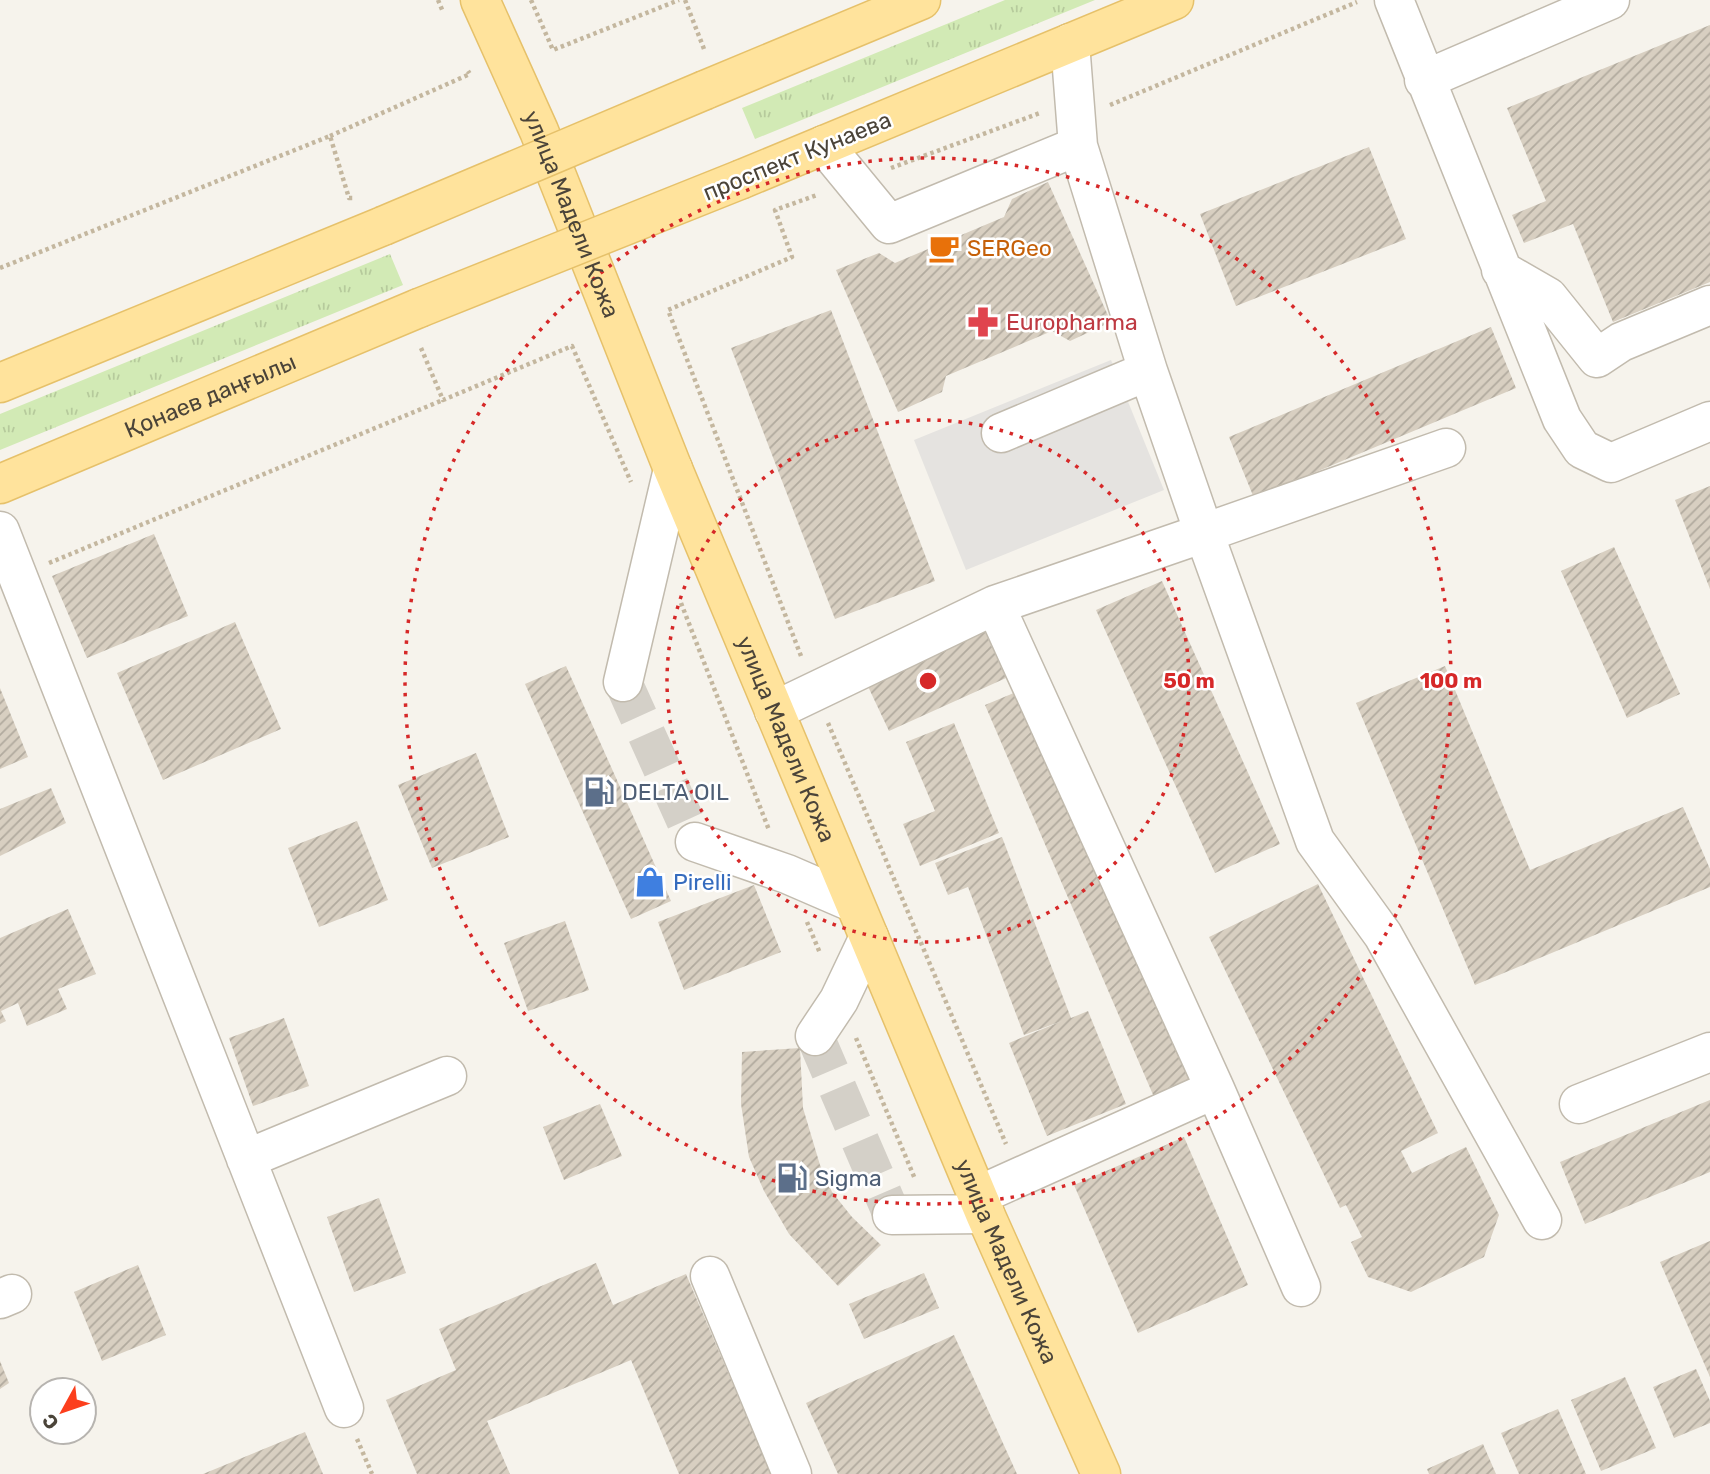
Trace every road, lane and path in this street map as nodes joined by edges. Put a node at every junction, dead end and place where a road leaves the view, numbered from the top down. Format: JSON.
{"nodes":[{"id":1,"x":438,"y":0,"type":"edge"},
{"id":2,"x":480,"y":0,"type":"edge"},
{"id":3,"x":531,"y":0,"type":"edge"},
{"id":4,"x":679,"y":0,"type":"edge"},
{"id":5,"x":685,"y":0,"type":"edge"},
{"id":6,"x":921,"y":0,"type":"edge"},
{"id":7,"x":1174,"y":0,"type":"edge"},
{"id":8,"x":1362,"y":0,"type":"edge"},
{"id":9,"x":1394,"y":0,"type":"edge"},
{"id":10,"x":1610,"y":0,"type":"edge"},
{"id":11,"x":448,"y":25,"type":"dead end"},
{"id":12,"x":1070,"y":43,"type":"junction"},
{"id":13,"x":464,"y":62,"type":"dead end"},
{"id":14,"x":701,"y":73,"type":"junction"},
{"id":15,"x":1424,"y":80,"type":"junction"},
{"id":16,"x":1076,"y":122,"type":"junction"},
{"id":17,"x":330,"y":136,"type":"junction"},
{"id":18,"x":824,"y":145,"type":"junction"},
{"id":19,"x":854,"y":182,"type":"junction"},
{"id":20,"x":357,"y":198,"type":"dead end"},
{"id":21,"x":0,"y":268,"type":"edge"},
{"id":22,"x":1501,"y":270,"type":"junction"},
{"id":23,"x":1710,"y":305,"type":"edge"},
{"id":24,"x":419,"y":309,"type":"joint"},
{"id":25,"x":432,"y":344,"type":"dead end"},
{"id":26,"x":1148,"y":371,"type":"junction"},
{"id":27,"x":0,"y":383,"type":"edge"},
{"id":28,"x":443,"y":400,"type":"junction"},
{"id":29,"x":1710,"y":421,"type":"edge"},
{"id":30,"x":1001,"y":433,"type":"dead end"},
{"id":31,"x":1446,"y":448,"type":"dead end"},
{"id":32,"x":673,"y":469,"type":"junction"},
{"id":33,"x":0,"y":484,"type":"edge"},
{"id":34,"x":0,"y":531,"type":"edge"},
{"id":35,"x":1204,"y":533,"type":"junction"},
{"id":36,"x":657,"y":540,"type":"junction"},
{"id":37,"x":18,"y":576,"type":"junction"},
{"id":38,"x":677,"y":591,"type":"dead end"},
{"id":39,"x":995,"y":605,"type":"junction"},
{"id":40,"x":623,"y":682,"type":"tunnel mouth"},
{"id":41,"x":814,"y":692,"type":"junction"},
{"id":42,"x":774,"y":711,"type":"junction"},
{"id":43,"x":695,"y":842,"type":"dead end"},
{"id":44,"x":786,"y":874,"type":"junction"},
{"id":45,"x":854,"y":903,"type":"junction"},
{"id":46,"x":869,"y":937,"type":"junction"},
{"id":47,"x":839,"y":1000,"type":"junction"},
{"id":48,"x":816,"y":1036,"type":"dead end"},
{"id":49,"x":1710,"y":1052,"type":"edge"},
{"id":50,"x":447,"y":1076,"type":"dead end"},
{"id":51,"x":1215,"y":1089,"type":"junction"},
{"id":52,"x":1578,"y":1104,"type":"dead end"},
{"id":53,"x":246,"y":1159,"type":"junction"},
{"id":54,"x":1020,"y":1177,"type":"junction"},
{"id":55,"x":981,"y":1205,"type":"junction"},
{"id":56,"x":892,"y":1215,"type":"dead end"},
{"id":57,"x":930,"y":1215,"type":"junction"},
{"id":58,"x":1542,"y":1220,"type":"dead end"},
{"id":59,"x":710,"y":1276,"type":"dead end"},
{"id":60,"x":1301,"y":1287,"type":"dead end"},
{"id":61,"x":344,"y":1408,"type":"dead end"},
{"id":62,"x":792,"y":1474,"type":"edge"},
{"id":63,"x":1101,"y":1474,"type":"edge"}],
"edges":[{"from":1,"to":11,"type":"path"},
{"from":2,"to":32,"type":"main road","name":"улица Мадели Кожа"},
{"from":3,"to":4,"type":"path"},
{"from":5,"to":14,"type":"path"},
{"from":6,"to":14,"type":"main road"},
{"from":7,"to":12,"type":"main road","name":"проспект Кунаева"},
{"from":8,"to":16,"type":"path"},
{"from":9,"to":15,"type":"street"},
{"from":10,"to":15,"type":"street"},
{"from":12,"to":16,"type":"street"},
{"from":12,"to":18,"type":"main road","name":"проспект Кунаева"},
{"from":13,"to":17,"type":"path"},
{"from":14,"to":27,"type":"main road","bridge":true},
{"from":15,"to":22,"type":"street"},
{"from":16,"to":19,"type":"path"},
{"from":16,"to":19,"type":"street"},
{"from":16,"to":26,"type":"street"},
{"from":17,"to":20,"type":"path"},
{"from":17,"to":21,"type":"path"},
{"from":18,"to":19,"type":"street"},
{"from":18,"to":24,"type":"main road","name":"проспект Кунаева","bridge":true},
{"from":19,"to":41,"type":"path"},
{"from":22,"to":23,"type":"street"},
{"from":22,"to":29,"type":"street"},
{"from":24,"to":33,"type":"main road","name":"Қонаев даңғылы"},
{"from":25,"to":28,"type":"path"},
{"from":26,"to":30,"type":"street"},
{"from":26,"to":35,"type":"street"},
{"from":28,"to":36,"type":"path"},
{"from":28,"to":37,"type":"path"},
{"from":31,"to":35,"type":"street"},
{"from":32,"to":36,"type":"street"},
{"from":32,"to":42,"type":"main road","name":"улица Мадели Кожа"},
{"from":34,"to":37,"type":"street"},
{"from":35,"to":39,"type":"street"},
{"from":35,"to":58,"type":"street"},
{"from":36,"to":40,"type":"street"},
{"from":37,"to":53,"type":"street"},
{"from":38,"to":44,"type":"path"},
{"from":39,"to":41,"type":"street"},
{"from":39,"to":51,"type":"street"},
{"from":41,"to":42,"type":"street"},
{"from":41,"to":54,"type":"path"},
{"from":42,"to":45,"type":"main road","name":"улица Мадели Кожа"},
{"from":43,"to":44,"type":"street"},
{"from":44,"to":45,"type":"street"},
{"from":44,"to":47,"type":"path"},
{"from":45,"to":46,"type":"main road","name":"улица Мадели Кожа"},
{"from":46,"to":47,"type":"street"},
{"from":46,"to":55,"type":"main road","name":"улица Мадели Кожа"},
{"from":47,"to":48,"type":"street"},
{"from":47,"to":57,"type":"path"},
{"from":49,"to":52,"type":"street"},
{"from":50,"to":53,"type":"street"},
{"from":51,"to":54,"type":"street"},
{"from":51,"to":60,"type":"street"},
{"from":53,"to":61,"type":"street"},
{"from":54,"to":55,"type":"street"},
{"from":55,"to":57,"type":"street"},
{"from":55,"to":63,"type":"main road","name":"улица Мадели Кожа"},
{"from":56,"to":57,"type":"street"},
{"from":59,"to":62,"type":"street"}]}
